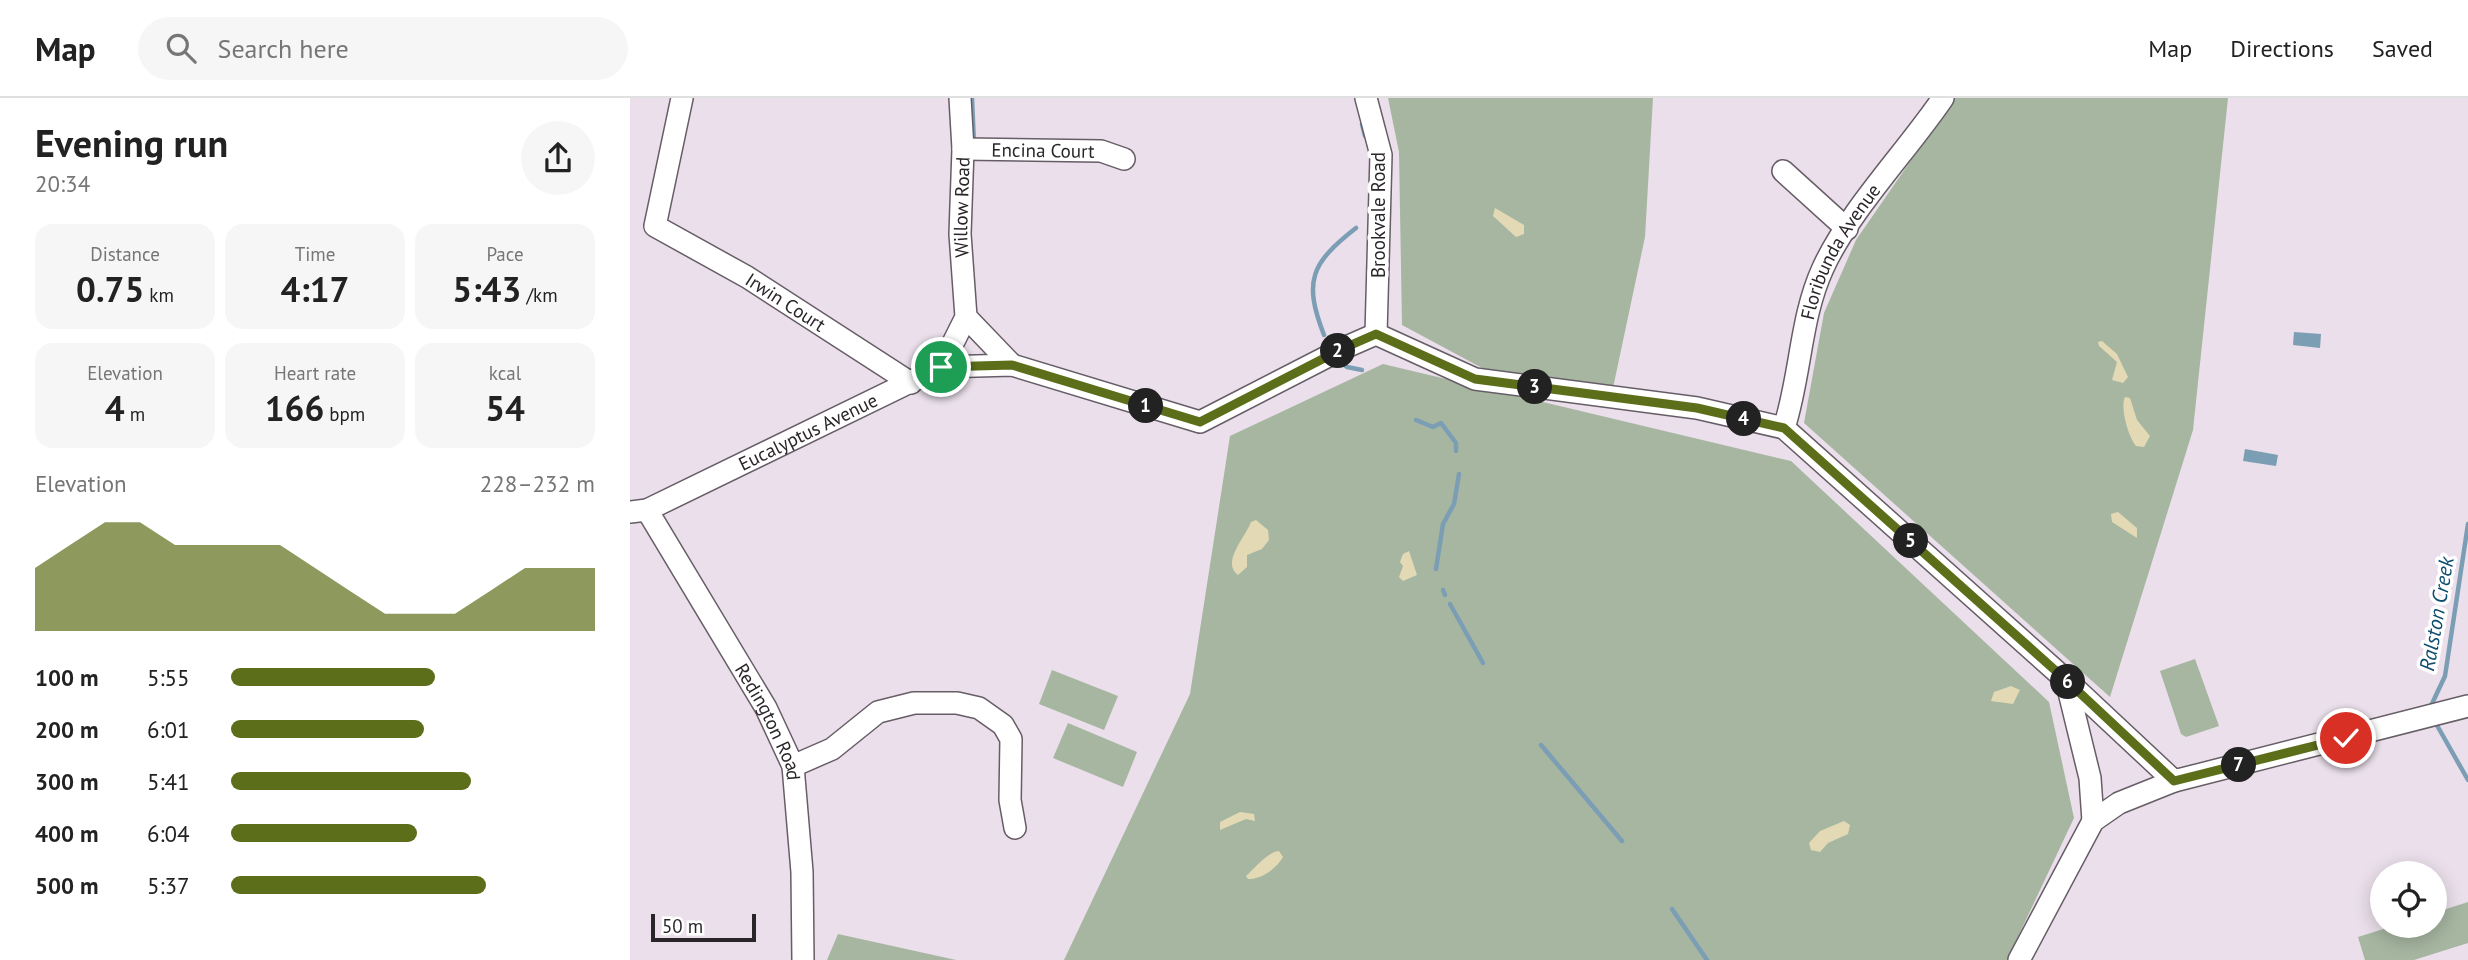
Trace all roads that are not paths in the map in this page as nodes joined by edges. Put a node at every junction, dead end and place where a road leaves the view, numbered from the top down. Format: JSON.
{"nodes":[{"id":1,"x":682,"y":98,"type":"edge"},
{"id":2,"x":960,"y":98,"type":"edge"},
{"id":3,"x":1366,"y":98,"type":"edge"},
{"id":4,"x":1943,"y":98,"type":"edge"},
{"id":5,"x":963,"y":149,"type":"junction"},
{"id":6,"x":1124,"y":159,"type":"dead end"},
{"id":7,"x":1783,"y":171,"type":"dead end"},
{"id":8,"x":1847,"y":229,"type":"junction"},
{"id":9,"x":966,"y":317,"type":"junction"},
{"id":10,"x":1376,"y":334,"type":"junction"},
{"id":11,"x":1012,"y":365,"type":"junction"},
{"id":12,"x":941,"y":367,"type":"junction"},
{"id":13,"x":911,"y":383,"type":"junction"},
{"id":14,"x":1784,"y":428,"type":"junction"},
{"id":15,"x":638,"y":511,"type":"edge"},
{"id":16,"x":2066,"y":680,"type":"junction"},
{"id":17,"x":2459,"y":707,"type":"edge"},
{"id":18,"x":793,"y":766,"type":"junction"},
{"id":19,"x":2174,"y":781,"type":"junction"},
{"id":20,"x":2093,"y":821,"type":"junction"},
{"id":21,"x":1015,"y":828,"type":"dead end"},
{"id":22,"x":803,"y":960,"type":"edge"},
{"id":23,"x":2019,"y":960,"type":"edge"}],
"edges":[{"from":1,"to":13,"type":"street","name":"Irwin Court"},
{"from":2,"to":5,"type":"street","name":"Willow Road"},
{"from":3,"to":10,"type":"street","name":"Brookvale Road"},
{"from":4,"to":8,"type":"street","name":"Floribunda Avenue"},
{"from":5,"to":6,"type":"street","name":"Encina Court"},
{"from":5,"to":9,"type":"street","name":"Willow Road"},
{"from":7,"to":8,"type":"street"},
{"from":8,"to":14,"type":"street","name":"Floribunda Avenue"},
{"from":9,"to":11,"type":"street"},
{"from":9,"to":12,"type":"street"},
{"from":10,"to":11,"type":"street","name":"Eucalyptus Avenue"},
{"from":10,"to":14,"type":"street"},
{"from":11,"to":12,"type":"street","name":"Eucalyptus Avenue"},
{"from":12,"to":13,"type":"street","name":"Eucalyptus Avenue"},
{"from":13,"to":15,"type":"street","name":"Eucalyptus Avenue"},
{"from":14,"to":16,"type":"street"},
{"from":15,"to":18,"type":"street","name":"Redington Road"},
{"from":16,"to":19,"type":"street"},
{"from":16,"to":20,"type":"street"},
{"from":17,"to":19,"type":"street"},
{"from":18,"to":21,"type":"street"},
{"from":18,"to":22,"type":"street","name":"Redington Road"},
{"from":19,"to":20,"type":"street"},
{"from":20,"to":23,"type":"street"}]}
